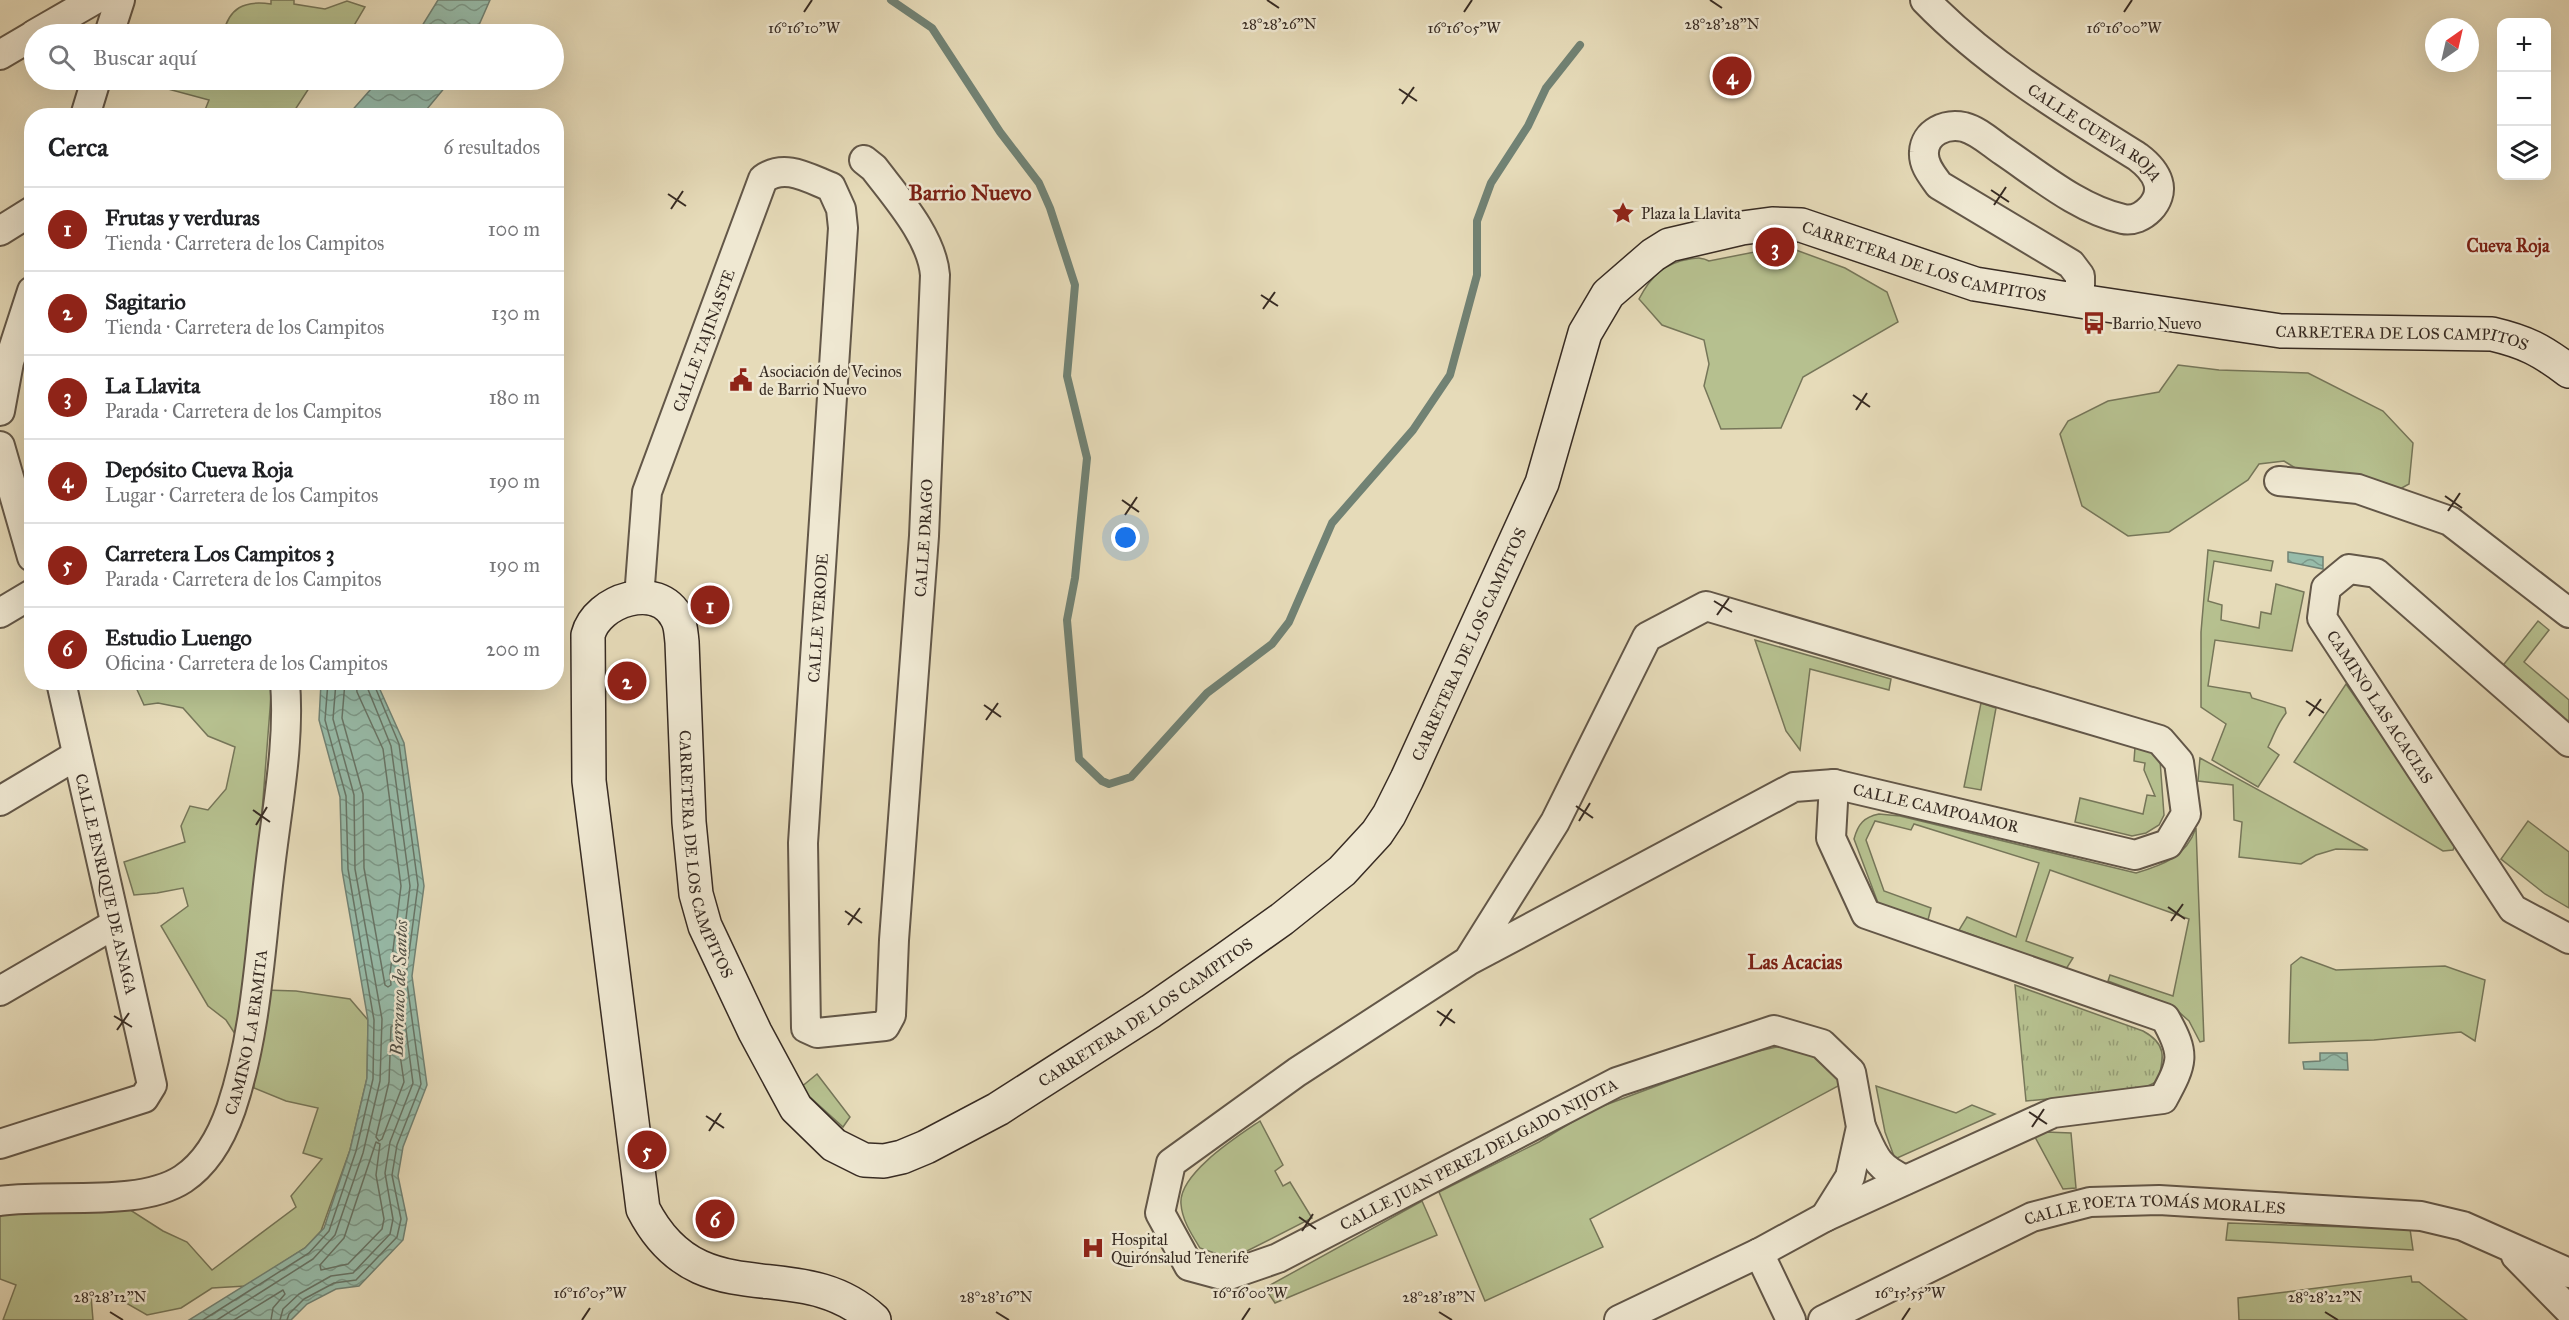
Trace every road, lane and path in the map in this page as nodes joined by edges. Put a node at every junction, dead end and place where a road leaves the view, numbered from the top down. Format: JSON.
{"nodes":[{"id":1,"x":94,"y":0,"type":"edge"},
{"id":2,"x":120,"y":0,"type":"edge"},
{"id":3,"x":1925,"y":0,"type":"edge"},
{"id":4,"x":54,"y":24,"type":"edge"},
{"id":5,"x":112,"y":24,"type":"edge"},
{"id":6,"x":24,"y":41,"type":"edge"},
{"id":7,"x":0,"y":55,"type":"edge"},
{"id":8,"x":93,"y":90,"type":"edge"},
{"id":9,"x":87,"y":108,"type":"edge"},
{"id":10,"x":864,"y":160,"type":"dead end"},
{"id":11,"x":841,"y":209,"type":"joint"},
{"id":12,"x":24,"y":217,"type":"edge"},
{"id":13,"x":0,"y":231,"type":"edge"},
{"id":14,"x":2080,"y":301,"type":"junction"},
{"id":15,"x":24,"y":316,"type":"edge"},
{"id":16,"x":2569,"y":371,"type":"edge"},
{"id":17,"x":0,"y":411,"type":"edge"},
{"id":18,"x":0,"y":446,"type":"edge"},
{"id":19,"x":2279,"y":481,"type":"dead end"},
{"id":20,"x":24,"y":529,"type":"edge"},
{"id":21,"x":639,"y":598,"type":"junction"},
{"id":22,"x":24,"y":599,"type":"edge"},
{"id":23,"x":1706,"y":606,"type":"joint"},
{"id":24,"x":0,"y":613,"type":"edge"},
{"id":25,"x":2569,"y":613,"type":"edge"},
{"id":26,"x":63,"y":690,"type":"edge"},
{"id":27,"x":285,"y":690,"type":"edge"},
{"id":28,"x":2569,"y":742,"type":"edge"},
{"id":29,"x":77,"y":755,"type":"junction"},
{"id":30,"x":1834,"y":784,"type":"junction"},
{"id":31,"x":0,"y":801,"type":"edge"},
{"id":32,"x":115,"y":924,"type":"junction"},
{"id":33,"x":2569,"y":939,"type":"edge"},
{"id":34,"x":1468,"y":961,"type":"junction"},
{"id":35,"x":0,"y":991,"type":"edge"},
{"id":36,"x":806,"y":1028,"type":"joint"},
{"id":37,"x":1862,"y":1127,"type":"junction"},
{"id":38,"x":0,"y":1144,"type":"edge"},
{"id":39,"x":1905,"y":1180,"type":"junction"},
{"id":40,"x":0,"y":1201,"type":"edge"},
{"id":41,"x":1825,"y":1217,"type":"junction"},
{"id":42,"x":2506,"y":1246,"type":"junction"},
{"id":43,"x":1759,"y":1253,"type":"junction"},
{"id":44,"x":2569,"y":1273,"type":"edge"},
{"id":45,"x":2569,"y":1310,"type":"edge"},
{"id":46,"x":874,"y":1320,"type":"edge"},
{"id":47,"x":1619,"y":1320,"type":"edge"},
{"id":48,"x":1791,"y":1320,"type":"edge"},
{"id":49,"x":1823,"y":1320,"type":"edge"}],
"edges":[{"from":1,"to":4,"type":"street"},
{"from":2,"to":5,"type":"street"},
{"from":3,"to":14,"type":"street","name":"CALLE CUEVA ROJA"},
{"from":6,"to":7,"type":"street"},
{"from":8,"to":9,"type":"street"},
{"from":10,"to":36,"type":"street","name":"CALLE DRAGO"},
{"from":11,"to":21,"type":"street","name":"CALLE TAJINASTE"},
{"from":11,"to":36,"type":"street","name":"CALLE VERODE"},
{"from":12,"to":13,"type":"street"},
{"from":14,"to":16,"type":"main road","name":"CARRETERA DE LOS CAMPITOS"},
{"from":14,"to":21,"type":"main road","name":"CARRETERA DE LOS CAMPITOS"},
{"from":15,"to":17,"type":"street"},
{"from":18,"to":20,"type":"street"},
{"from":19,"to":25,"type":"street"},
{"from":21,"to":46,"type":"main road"},
{"from":22,"to":24,"type":"street"},
{"from":23,"to":30,"type":"street","name":"CALLE CAMPOAMOR"},
{"from":23,"to":34,"type":"street","name":"CALLE JUAN PEREZ DELGADO NIJOTA"},
{"from":26,"to":29,"type":"street","name":"CALLE ENRIQUE DE ANAGA"},
{"from":27,"to":40,"type":"street","name":"CAMINO LA ERMITA"},
{"from":28,"to":33,"type":"street","name":"CAMINO LAS ACACIAS"},
{"from":29,"to":31,"type":"street"},
{"from":29,"to":32,"type":"street","name":"CALLE ENRIQUE DE ANAGA"},
{"from":30,"to":34,"type":"street","name":"CALLE JUAN PEREZ DELGADO NIJOTA"},
{"from":30,"to":39,"type":"street","name":"CALLE CAMPOAMOR"},
{"from":32,"to":35,"type":"street"},
{"from":32,"to":38,"type":"street","name":"CALLE ENRIQUE DE ANAGA"},
{"from":34,"to":37,"type":"street","name":"CALLE JUAN PEREZ DELGADO NIJOTA"},
{"from":37,"to":39,"type":"street","name":"CALLE JUAN PEREZ DELGADO NIJOTA"},
{"from":37,"to":41,"type":"street","name":"CALLE JUAN PEREZ DELGADO NIJOTA"},
{"from":39,"to":41,"type":"street","name":"CALLE CAMPOAMOR"},
{"from":41,"to":43,"type":"street","name":"CALLE CAMPOAMOR"},
{"from":42,"to":44,"type":"street"},
{"from":42,"to":45,"type":"street"},
{"from":42,"to":49,"type":"street","name":"CALLE POETA TOMÁS MORALES"},
{"from":43,"to":47,"type":"street","name":"CALLE CAMPOAMOR"},
{"from":43,"to":48,"type":"street"}]}
